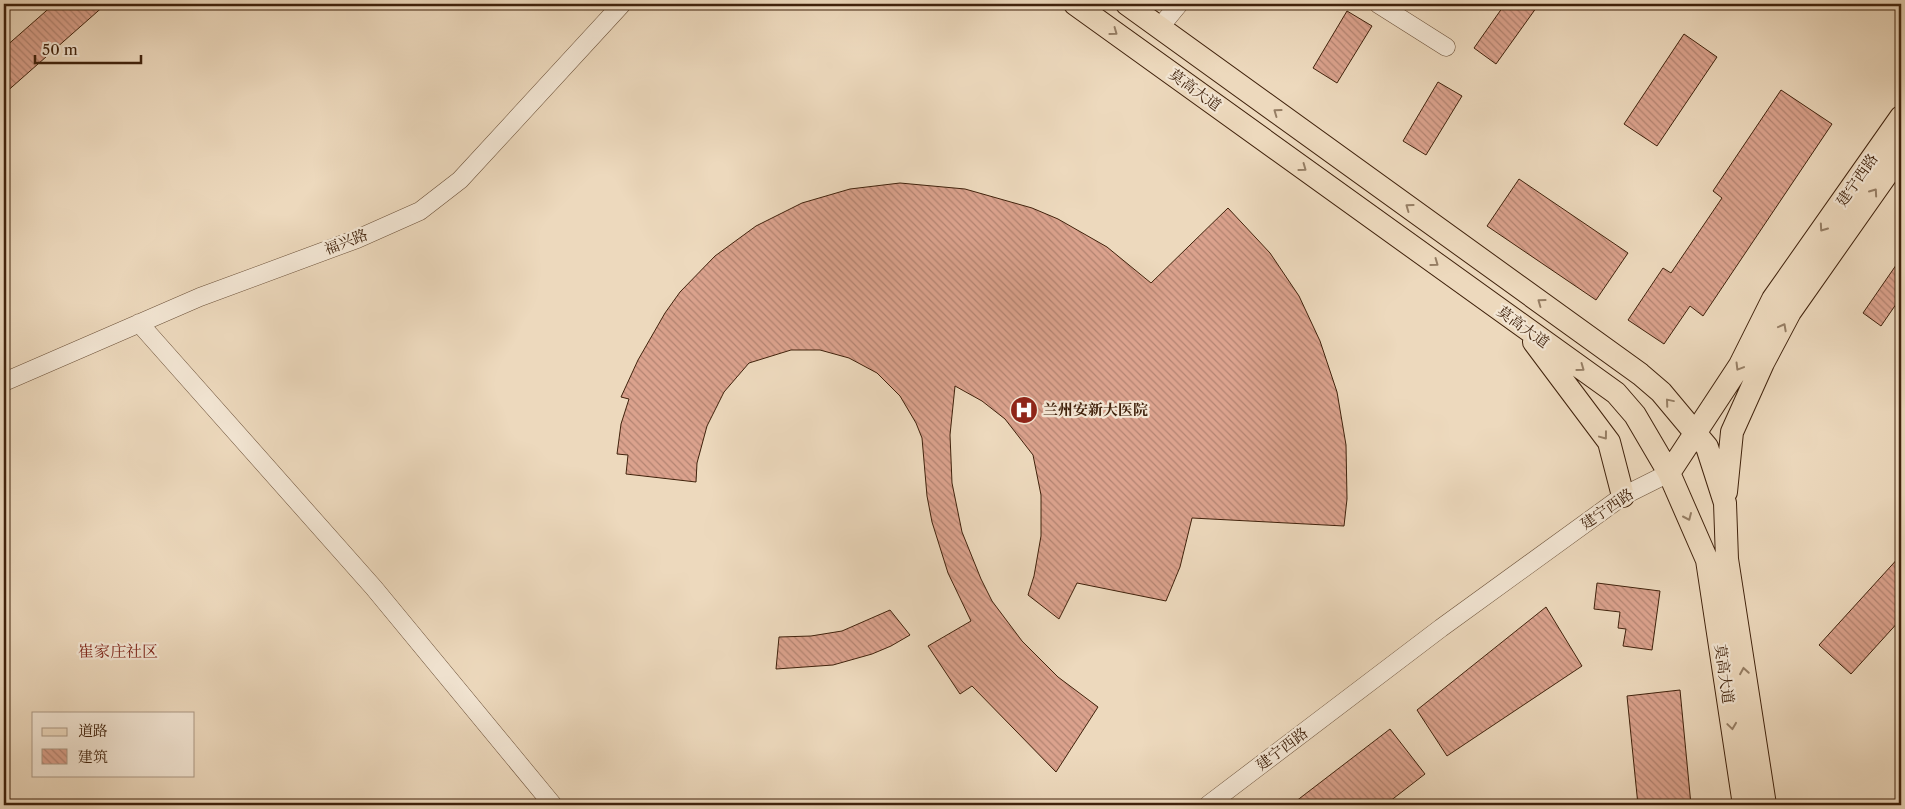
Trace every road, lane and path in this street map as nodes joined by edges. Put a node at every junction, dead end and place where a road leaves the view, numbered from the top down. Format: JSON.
{"nodes":[{"id":1,"x":622,"y":4,"type":"edge"},
{"id":2,"x":1075,"y":4,"type":"edge"},
{"id":3,"x":1127,"y":4,"type":"edge"},
{"id":4,"x":1179,"y":4,"type":"edge"},
{"id":5,"x":1378,"y":4,"type":"edge"},
{"id":6,"x":1160,"y":27,"type":"junction"},
{"id":7,"x":1446,"y":48,"type":"dead end"},
{"id":8,"x":1901,"y":117,"type":"edge"},
{"id":9,"x":1901,"y":154,"type":"edge"},
{"id":10,"x":139,"y":323,"type":"junction"},
{"id":11,"x":1523,"y":327,"type":"junction"},
{"id":12,"x":4,"y":382,"type":"edge"},
{"id":13,"x":1732,"y":432,"type":"junction"},
{"id":14,"x":1701,"y":441,"type":"junction"},
{"id":15,"x":1668,"y":472,"type":"junction"},
{"id":16,"x":1623,"y":496,"type":"junction"},
{"id":17,"x":1725,"y":503,"type":"junction"},
{"id":18,"x":553,"y":805,"type":"edge"},
{"id":19,"x":1208,"y":805,"type":"edge"},
{"id":20,"x":1744,"y":805,"type":"edge"},
{"id":21,"x":1765,"y":805,"type":"edge"}],
"edges":[{"from":1,"to":10,"type":"street","name":"福兴路"},
{"from":2,"to":11,"type":"main road","name":"莫高大道","one_way":true},
{"from":3,"to":6,"type":"main road","name":"莫高大道"},
{"from":4,"to":6,"type":"street"},
{"from":5,"to":7,"type":"street"},
{"from":14,"to":6,"type":"main road","name":"莫高大道","one_way":true},
{"from":8,"to":14,"type":"main road","name":"建宁西路","one_way":true},
{"from":13,"to":9,"type":"main road","name":"建宁西路","one_way":true},
{"from":10,"to":12,"type":"street","name":"福兴路"},
{"from":10,"to":18,"type":"street"},
{"from":11,"to":15,"type":"main road","name":"莫高大道","one_way":true},
{"from":11,"to":16,"type":"main road","one_way":true},
{"from":13,"to":14,"type":"main road"},
{"from":13,"to":17,"type":"main road","name":"建宁西路"},
{"from":14,"to":15,"type":"main road"},
{"from":14,"to":17,"type":"main road","name":"莫高大道"},
{"from":15,"to":16,"type":"street","name":"建宁西路"},
{"from":15,"to":20,"type":"main road","name":"莫高大道","one_way":true},
{"from":16,"to":19,"type":"street","name":"建宁西路"},
{"from":21,"to":17,"type":"main road","name":"莫高大道","one_way":true}]}
